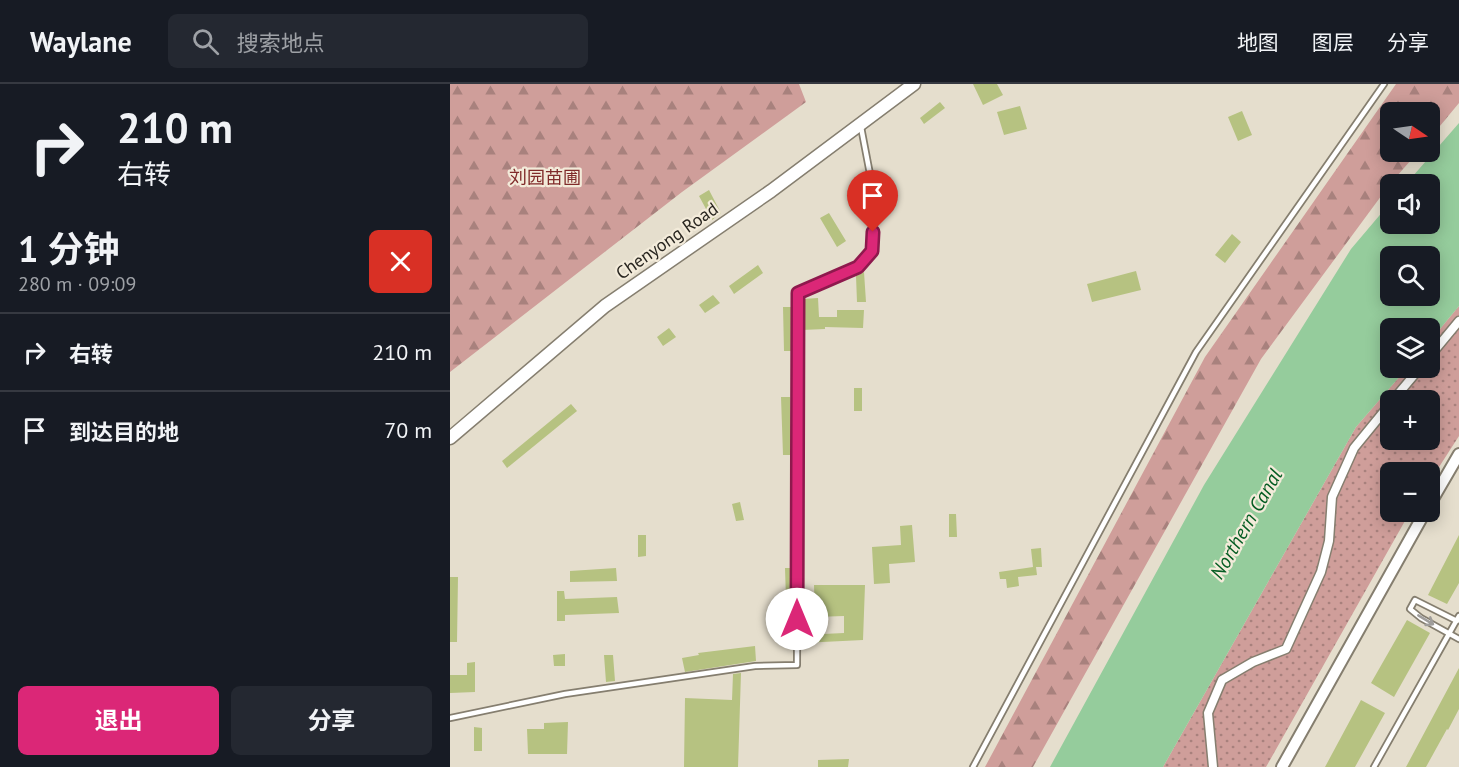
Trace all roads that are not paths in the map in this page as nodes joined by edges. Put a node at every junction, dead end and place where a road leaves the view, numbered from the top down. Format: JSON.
{"nodes":[{"id":1,"x":914,"y":84,"type":"edge"},
{"id":2,"x":1384,"y":84,"type":"edge"},
{"id":3,"x":860,"y":124,"type":"junction"},
{"id":4,"x":1459,"y":321,"type":"edge"},
{"id":5,"x":1440,"y":344,"type":"edge"},
{"id":6,"x":1412,"y":378,"type":"edge"},
{"id":7,"x":1402,"y":390,"type":"edge"},
{"id":8,"x":1380,"y":417,"type":"edge"},
{"id":9,"x":450,"y":438,"type":"edge"},
{"id":10,"x":1459,"y":454,"type":"edge"},
{"id":11,"x":1440,"y":487,"type":"edge"},
{"id":12,"x":1419,"y":522,"type":"edge"},
{"id":13,"x":1458,"y":620,"type":"edge"},
{"id":14,"x":1449,"y":634,"type":"junction"},
{"id":15,"x":1459,"y":639,"type":"edge"},
{"id":16,"x":450,"y":718,"type":"edge"},
{"id":17,"x":973,"y":767,"type":"edge"},
{"id":18,"x":1213,"y":767,"type":"edge"},
{"id":19,"x":1282,"y":767,"type":"edge"},
{"id":20,"x":1374,"y":767,"type":"edge"}],
"edges":[{"from":1,"to":3,"type":"main road","name":"Chenyong Road"},
{"from":2,"to":17,"type":"lane"},
{"from":3,"to":9,"type":"main road","name":"Chenyong Road"},
{"from":3,"to":16,"type":"lane"},
{"from":4,"to":5,"type":"street"},
{"from":6,"to":7,"type":"street"},
{"from":8,"to":18,"type":"street"},
{"from":10,"to":11,"type":"street"},
{"from":12,"to":19,"type":"street"},
{"from":13,"to":14,"type":"lane"},
{"from":13,"to":14,"type":"lane","one_way":true},
{"from":14,"to":15,"type":"lane"},
{"from":14,"to":20,"type":"lane"}]}
